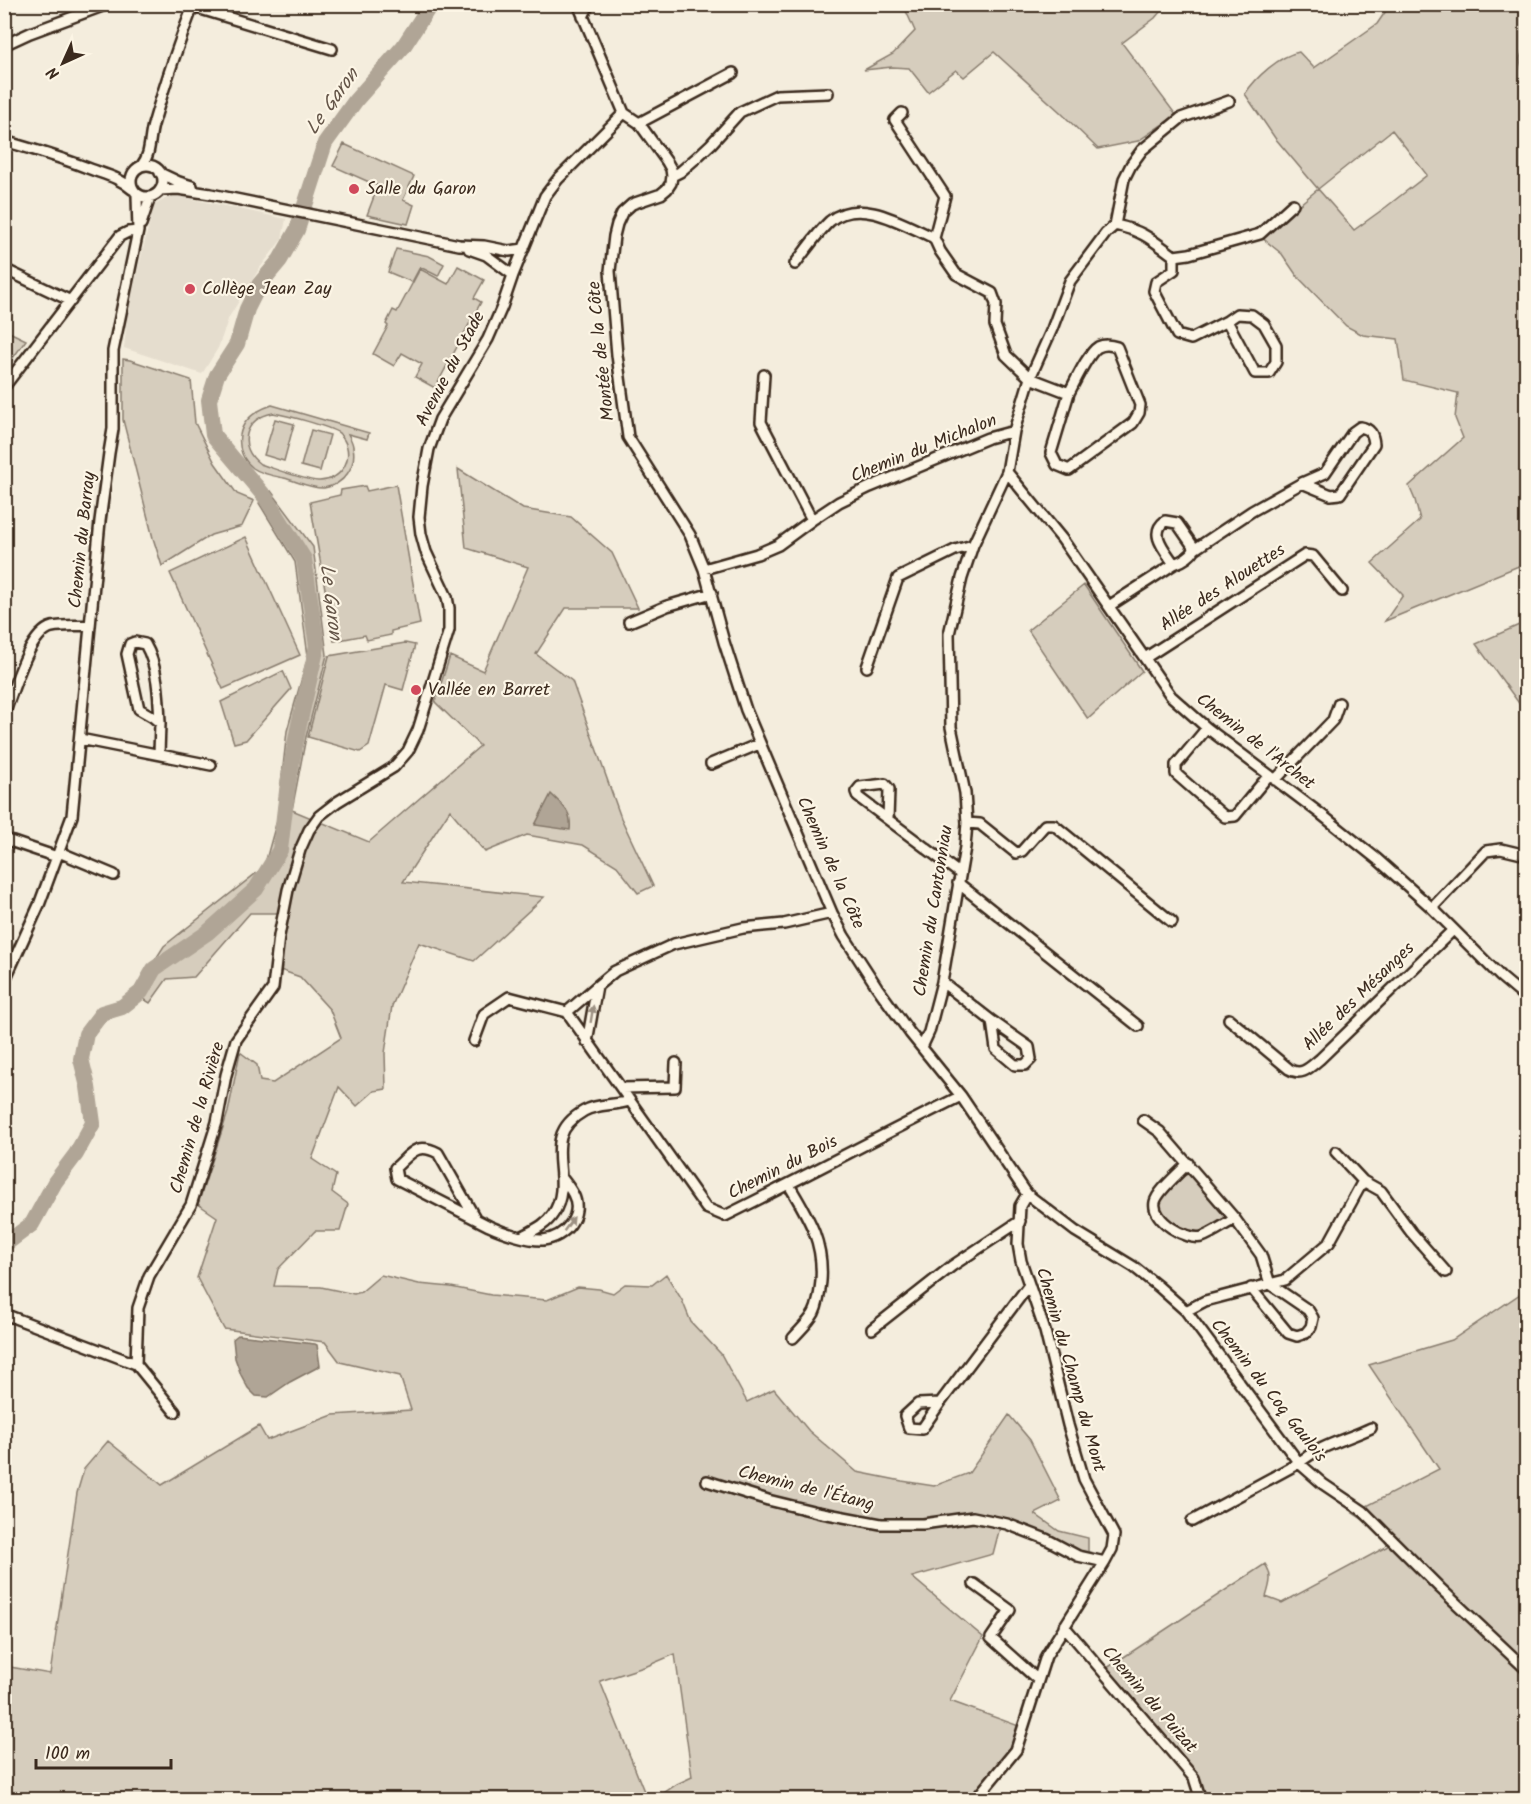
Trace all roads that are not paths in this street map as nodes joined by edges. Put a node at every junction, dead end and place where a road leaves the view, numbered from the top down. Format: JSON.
{"nodes":[{"id":1,"x":108,"y":4,"type":"edge"},
{"id":2,"x":578,"y":4,"type":"edge"},
{"id":3,"x":589,"y":4,"type":"edge"},
{"id":4,"x":194,"y":6,"type":"edge"},
{"id":5,"x":583,"y":17,"type":"junction"},
{"id":6,"x":4,"y":45,"type":"edge"},
{"id":7,"x":332,"y":49,"type":"dead end"},
{"id":8,"x":733,"y":73,"type":"dead end"},
{"id":9,"x":828,"y":93,"type":"dead end"},
{"id":10,"x":1229,"y":101,"type":"dead end"},
{"id":11,"x":158,"y":111,"type":"junction"},
{"id":12,"x":624,"y":113,"type":"junction"},
{"id":13,"x":902,"y":113,"type":"dead end"},
{"id":14,"x":639,"y":123,"type":"junction"},
{"id":15,"x":4,"y":141,"type":"edge"},
{"id":16,"x":70,"y":161,"type":"junction"},
{"id":17,"x":138,"y":168,"type":"junction"},
{"id":18,"x":160,"y":172,"type":"junction"},
{"id":19,"x":672,"y":176,"type":"junction"},
{"id":20,"x":160,"y":190,"type":"junction"},
{"id":21,"x":135,"y":192,"type":"junction"},
{"id":22,"x":211,"y":194,"type":"junction"},
{"id":23,"x":150,"y":197,"type":"junction"},
{"id":24,"x":1293,"y":204,"type":"dead end"},
{"id":25,"x":1115,"y":225,"type":"junction"},
{"id":26,"x":138,"y":231,"type":"junction"},
{"id":27,"x":934,"y":238,"type":"junction"},
{"id":28,"x":459,"y":245,"type":"junction"},
{"id":29,"x":524,"y":249,"type":"junction"},
{"id":30,"x":1174,"y":256,"type":"junction"},
{"id":31,"x":795,"y":264,"type":"dead end"},
{"id":32,"x":4,"y":268,"type":"edge"},
{"id":33,"x":513,"y":275,"type":"junction"},
{"id":34,"x":71,"y":301,"type":"junction"},
{"id":35,"x":1227,"y":321,"type":"junction"},
{"id":36,"x":764,"y":375,"type":"dead end"},
{"id":37,"x":1030,"y":378,"type":"junction"},
{"id":38,"x":4,"y":387,"type":"edge"},
{"id":39,"x":1069,"y":393,"type":"junction"},
{"id":40,"x":1014,"y":431,"type":"junction"},
{"id":41,"x":1007,"y":472,"type":"junction"},
{"id":42,"x":1302,"y":483,"type":"junction"},
{"id":43,"x":812,"y":520,"type":"junction"},
{"id":44,"x":973,"y":545,"type":"junction"},
{"id":45,"x":1195,"y":549,"type":"junction"},
{"id":46,"x":1174,"y":564,"type":"junction"},
{"id":47,"x":704,"y":569,"type":"junction"},
{"id":48,"x":1342,"y":591,"type":"dead end"},
{"id":49,"x":712,"y":593,"type":"junction"},
{"id":50,"x":1109,"y":606,"type":"junction"},
{"id":51,"x":628,"y":622,"type":"dead end"},
{"id":52,"x":90,"y":625,"type":"junction"},
{"id":53,"x":1145,"y":658,"type":"junction"},
{"id":54,"x":867,"y":667,"type":"dead end"},
{"id":55,"x":1339,"y":703,"type":"dead end"},
{"id":56,"x":4,"y":714,"type":"edge"},
{"id":57,"x":160,"y":723,"type":"junction"},
{"id":58,"x":1207,"y":728,"type":"junction"},
{"id":59,"x":80,"y":739,"type":"junction"},
{"id":60,"x":759,"y":744,"type":"junction"},
{"id":61,"x":159,"y":754,"type":"junction"},
{"id":62,"x":711,"y":764,"type":"dead end"},
{"id":63,"x":211,"y":765,"type":"dead end"},
{"id":64,"x":1272,"y":777,"type":"junction"},
{"id":65,"x":320,"y":816,"type":"joint"},
{"id":66,"x":888,"y":819,"type":"dead end"},
{"id":67,"x":966,"y":823,"type":"junction"},
{"id":68,"x":4,"y":839,"type":"edge"},
{"id":69,"x":58,"y":855,"type":"junction"},
{"id":70,"x":1527,"y":855,"type":"edge"},
{"id":71,"x":114,"y":875,"type":"dead end"},
{"id":72,"x":959,"y":878,"type":"junction"},
{"id":73,"x":1432,"y":908,"type":"junction"},
{"id":74,"x":832,"y":913,"type":"junction"},
{"id":75,"x":1172,"y":922,"type":"dead end"},
{"id":76,"x":1453,"y":930,"type":"junction"},
{"id":77,"x":4,"y":982,"type":"edge"},
{"id":78,"x":942,"y":982,"type":"junction"},
{"id":79,"x":597,"y":986,"type":"junction"},
{"id":80,"x":1527,"y":998,"type":"edge"},
{"id":81,"x":567,"y":1012,"type":"junction"},
{"id":82,"x":1229,"y":1019,"type":"dead end"},
{"id":83,"x":992,"y":1021,"type":"junction"},
{"id":84,"x":1138,"y":1026,"type":"dead end"},
{"id":85,"x":474,"y":1041,"type":"dead end"},
{"id":86,"x":587,"y":1042,"type":"junction"},
{"id":87,"x":922,"y":1047,"type":"junction"},
{"id":88,"x":676,"y":1063,"type":"dead end"},
{"id":89,"x":621,"y":1088,"type":"junction"},
{"id":90,"x":961,"y":1096,"type":"junction"},
{"id":91,"x":629,"y":1101,"type":"junction"},
{"id":92,"x":1143,"y":1120,"type":"dead end"},
{"id":93,"x":1336,"y":1152,"type":"dead end"},
{"id":94,"x":1188,"y":1163,"type":"junction"},
{"id":95,"x":562,"y":1178,"type":"junction"},
{"id":96,"x":1363,"y":1182,"type":"junction"},
{"id":97,"x":789,"y":1185,"type":"junction"},
{"id":98,"x":1027,"y":1194,"type":"junction"},
{"id":99,"x":475,"y":1218,"type":"junction"},
{"id":100,"x":1234,"y":1219,"type":"junction"},
{"id":101,"x":1020,"y":1221,"type":"junction"},
{"id":102,"x":523,"y":1236,"type":"junction"},
{"id":103,"x":1446,"y":1272,"type":"dead end"},
{"id":104,"x":1270,"y":1284,"type":"junction"},
{"id":105,"x":1029,"y":1285,"type":"junction"},
{"id":106,"x":1251,"y":1288,"type":"junction"},
{"id":107,"x":1186,"y":1311,"type":"junction"},
{"id":108,"x":4,"y":1314,"type":"edge"},
{"id":109,"x":872,"y":1329,"type":"dead end"},
{"id":110,"x":793,"y":1338,"type":"dead end"},
{"id":111,"x":136,"y":1365,"type":"junction"},
{"id":112,"x":940,"y":1403,"type":"dead end"},
{"id":113,"x":175,"y":1412,"type":"dead end"},
{"id":114,"x":1371,"y":1428,"type":"dead end"},
{"id":115,"x":1299,"y":1463,"type":"junction"},
{"id":116,"x":707,"y":1480,"type":"dead end"},
{"id":117,"x":1192,"y":1521,"type":"dead end"},
{"id":118,"x":1105,"y":1562,"type":"junction"},
{"id":119,"x":974,"y":1584,"type":"dead end"},
{"id":120,"x":1064,"y":1626,"type":"junction"},
{"id":121,"x":1527,"y":1669,"type":"edge"},
{"id":122,"x":1038,"y":1680,"type":"junction"},
{"id":123,"x":975,"y":1800,"type":"edge"},
{"id":124,"x":1201,"y":1800,"type":"edge"}],
"edges":[{"from":1,"to":6,"type":"street"},
{"from":2,"to":5,"type":"street"},
{"from":3,"to":5,"type":"street"},
{"from":4,"to":7,"type":"street"},
{"from":4,"to":11,"type":"street"},
{"from":5,"to":12,"type":"street"},
{"from":8,"to":14,"type":"street"},
{"from":9,"to":19,"type":"street"},
{"from":10,"to":25,"type":"street"},
{"from":11,"to":17,"type":"street"},
{"from":11,"to":18,"type":"street"},
{"from":12,"to":14,"type":"street"},
{"from":12,"to":29,"type":"street","name":"Avenue du Stade"},
{"from":13,"to":27,"type":"street"},
{"from":14,"to":19,"type":"street"},
{"from":15,"to":16,"type":"street"},
{"from":16,"to":17,"type":"street"},
{"from":16,"to":21,"type":"street"},
{"from":17,"to":18,"type":"street"},
{"from":17,"to":21,"type":"street"},
{"from":18,"to":20,"type":"street"},
{"from":18,"to":22,"type":"street"},
{"from":19,"to":47,"type":"street","name":"Montée de la Côte"},
{"from":20,"to":22,"type":"street"},
{"from":20,"to":23,"type":"street"},
{"from":21,"to":23,"type":"street"},
{"from":21,"to":26,"type":"street","name":"Chemin du Barray"},
{"from":22,"to":28,"type":"street"},
{"from":23,"to":26,"type":"street","name":"Chemin du Barray"},
{"from":24,"to":30,"type":"street"},
{"from":25,"to":30,"type":"street"},
{"from":25,"to":37,"type":"street","name":"Chemin du Michalon"},
{"from":26,"to":34,"type":"street"},
{"from":26,"to":52,"type":"street","name":"Chemin du Barray"},
{"from":27,"to":31,"type":"street"},
{"from":27,"to":37,"type":"street"},
{"from":28,"to":29,"type":"street"},
{"from":28,"to":33,"type":"street"},
{"from":29,"to":33,"type":"street","name":"Avenue du Stade"},
{"from":30,"to":35,"type":"street"},
{"from":32,"to":34,"type":"street"},
{"from":33,"to":65,"type":"street","name":"Avenue du Stade"},
{"from":34,"to":38,"type":"street"},
{"from":35,"to":35,"type":"street"},
{"from":36,"to":43,"type":"street"},
{"from":37,"to":39,"type":"street"},
{"from":37,"to":40,"type":"street","name":"Chemin du Michalon"},
{"from":39,"to":39,"type":"street"},
{"from":40,"to":41,"type":"street","name":"Chemin du Cantonniau"},
{"from":40,"to":43,"type":"street","name":"Chemin du Michalon"},
{"from":41,"to":44,"type":"street","name":"Chemin du Cantonniau"},
{"from":41,"to":50,"type":"street","name":"Chemin de l'Archet"},
{"from":42,"to":42,"type":"street"},
{"from":42,"to":45,"type":"street"},
{"from":43,"to":47,"type":"street","name":"Chemin du Michalon"},
{"from":44,"to":54,"type":"street"},
{"from":44,"to":67,"type":"street","name":"Chemin du Cantonniau"},
{"from":45,"to":46,"type":"street"},
{"from":45,"to":46,"type":"street"},
{"from":46,"to":50,"type":"street"},
{"from":47,"to":49,"type":"street","name":"Chemin de la Côte"},
{"from":48,"to":53,"type":"street","name":"Allée des Alouettes"},
{"from":49,"to":51,"type":"street"},
{"from":49,"to":60,"type":"street","name":"Chemin de la Côte"},
{"from":50,"to":53,"type":"street","name":"Chemin de l'Archet"},
{"from":52,"to":56,"type":"street"},
{"from":52,"to":59,"type":"street","name":"Chemin du Barray"},
{"from":53,"to":58,"type":"street","name":"Chemin de l'Archet"},
{"from":55,"to":64,"type":"street"},
{"from":57,"to":57,"type":"street"},
{"from":57,"to":61,"type":"street"},
{"from":58,"to":64,"type":"street","name":"Chemin de l'Archet"},
{"from":58,"to":64,"type":"street"},
{"from":59,"to":61,"type":"street"},
{"from":59,"to":69,"type":"street","name":"Chemin du Barray"},
{"from":60,"to":62,"type":"street"},
{"from":60,"to":74,"type":"street","name":"Chemin de la Côte"},
{"from":61,"to":63,"type":"street"},
{"from":64,"to":73,"type":"street","name":"Chemin de l'Archet"},
{"from":65,"to":111,"type":"street","name":"Chemin de la Rivière"},
{"from":66,"to":72,"type":"street"},
{"from":67,"to":72,"type":"street","name":"Chemin du Cantonniau"},
{"from":67,"to":75,"type":"street"},
{"from":68,"to":69,"type":"street"},
{"from":69,"to":71,"type":"street"},
{"from":69,"to":77,"type":"street","name":"Chemin du Barray"},
{"from":70,"to":73,"type":"street"},
{"from":72,"to":78,"type":"street","name":"Chemin du Cantonniau"},
{"from":72,"to":84,"type":"street"},
{"from":73,"to":76,"type":"street","name":"Chemin de l'Archet"},
{"from":74,"to":79,"type":"street"},
{"from":74,"to":87,"type":"street","name":"Chemin de la Côte"},
{"from":76,"to":80,"type":"street","name":"Chemin de l'Archet"},
{"from":76,"to":82,"type":"street","name":"Allée des Mésanges"},
{"from":78,"to":83,"type":"street"},
{"from":78,"to":87,"type":"street","name":"Chemin du Cantonniau"},
{"from":79,"to":81,"type":"street"},
{"from":86,"to":79,"type":"street","one_way":true},
{"from":81,"to":85,"type":"street"},
{"from":81,"to":86,"type":"street","name":"Chemin du Bois"},
{"from":83,"to":83,"type":"street"},
{"from":86,"to":89,"type":"street","name":"Chemin du Bois"},
{"from":87,"to":90,"type":"street","name":"Chemin de la Côte"},
{"from":88,"to":89,"type":"street"},
{"from":89,"to":91,"type":"street","name":"Chemin du Bois"},
{"from":90,"to":97,"type":"street","name":"Chemin du Bois"},
{"from":90,"to":98,"type":"street","name":"Chemin de la Côte"},
{"from":91,"to":95,"type":"street"},
{"from":91,"to":97,"type":"street","name":"Chemin du Bois"},
{"from":92,"to":94,"type":"street"},
{"from":93,"to":96,"type":"street"},
{"from":94,"to":100,"type":"street"},
{"from":94,"to":100,"type":"street"},
{"from":95,"to":102,"type":"street"},
{"from":102,"to":95,"type":"street","one_way":true},
{"from":96,"to":103,"type":"street"},
{"from":96,"to":104,"type":"street"},
{"from":97,"to":110,"type":"street"},
{"from":98,"to":101,"type":"street","name":"Chemin du Champ du Mont"},
{"from":98,"to":107,"type":"street","name":"Chemin du Coq Gaulois"},
{"from":99,"to":99,"type":"street"},
{"from":99,"to":102,"type":"street"},
{"from":100,"to":104,"type":"street"},
{"from":101,"to":105,"type":"street","name":"Chemin du Champ du Mont"},
{"from":101,"to":109,"type":"street"},
{"from":104,"to":106,"type":"street"},
{"from":104,"to":106,"type":"street"},
{"from":105,"to":112,"type":"street"},
{"from":105,"to":118,"type":"street","name":"Chemin du Champ du Mont"},
{"from":106,"to":107,"type":"street"},
{"from":107,"to":115,"type":"street","name":"Chemin du Coq Gaulois"},
{"from":108,"to":111,"type":"street"},
{"from":111,"to":113,"type":"street"},
{"from":114,"to":115,"type":"street"},
{"from":115,"to":117,"type":"street"},
{"from":115,"to":121,"type":"street","name":"Chemin du Coq Gaulois"},
{"from":116,"to":118,"type":"street","name":"Chemin de l'Étang"},
{"from":118,"to":120,"type":"street","name":"Chemin du Champ du Mont"},
{"from":119,"to":122,"type":"street"},
{"from":120,"to":122,"type":"street","name":"Chemin du Champ du Mont"},
{"from":120,"to":124,"type":"street","name":"Chemin du Puizat"},
{"from":122,"to":123,"type":"street","name":"Chemin du Champ du Mont"}]}
